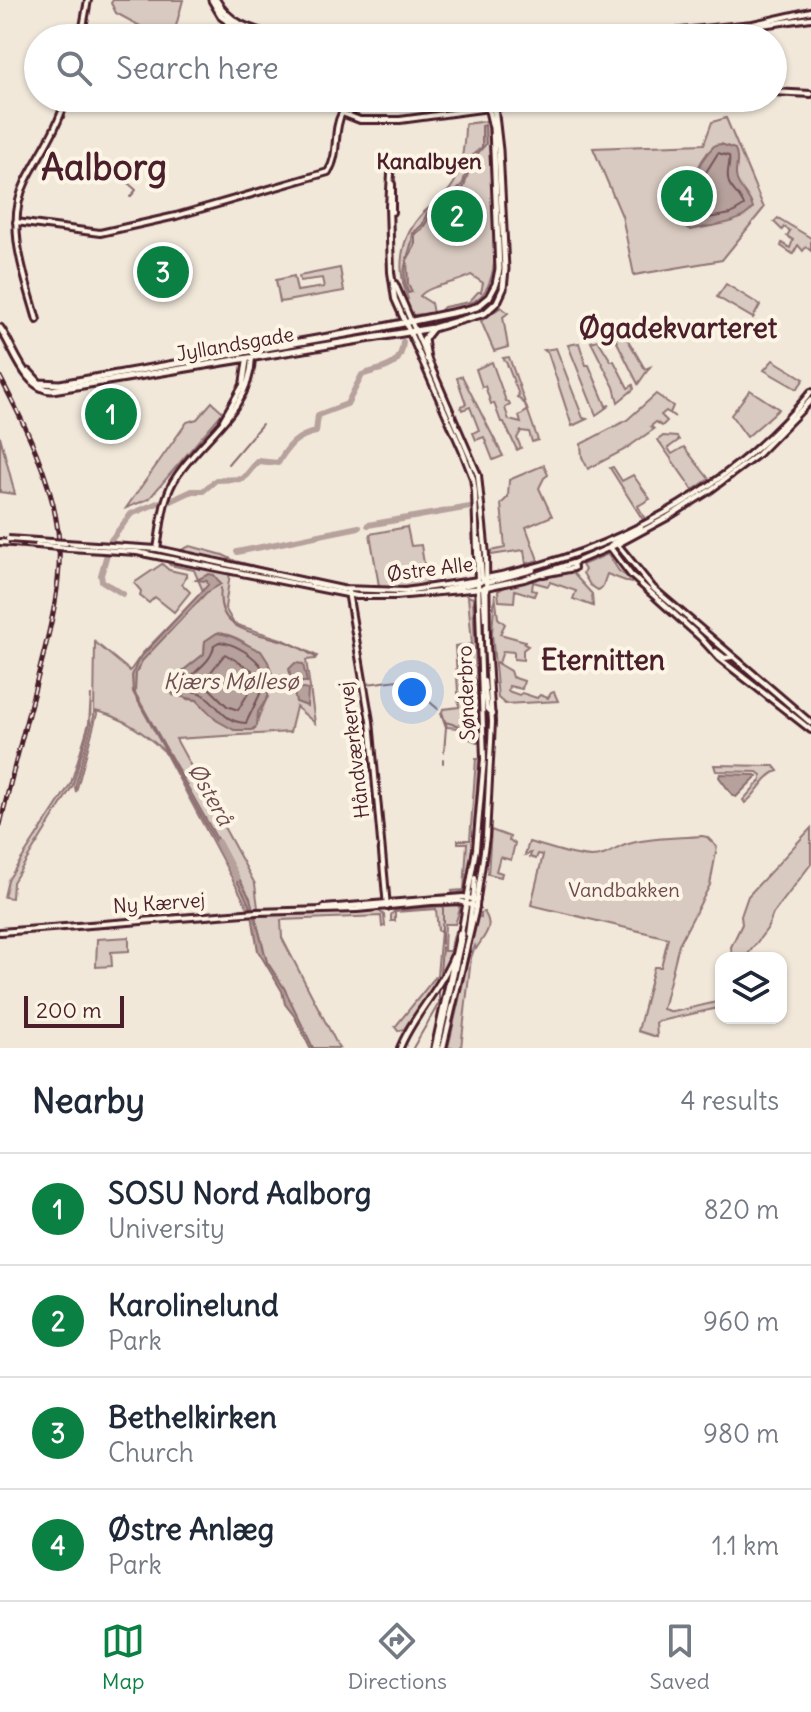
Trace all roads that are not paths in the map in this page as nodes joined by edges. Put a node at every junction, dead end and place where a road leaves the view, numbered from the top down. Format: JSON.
{"nodes":[{"id":1,"x":88,"y":0,"type":"edge"},
{"id":2,"x":214,"y":0,"type":"edge"},
{"id":3,"x":811,"y":15,"type":"edge"},
{"id":4,"x":84,"y":24,"type":"edge"},
{"id":5,"x":230,"y":24,"type":"edge"},
{"id":6,"x":241,"y":24,"type":"edge"},
{"id":7,"x":753,"y":24,"type":"edge"},
{"id":8,"x":779,"y":24,"type":"edge"},
{"id":9,"x":787,"y":93,"type":"edge"},
{"id":10,"x":811,"y":94,"type":"edge"},
{"id":11,"x":61,"y":112,"type":"edge"},
{"id":12,"x":468,"y":112,"type":"edge"},
{"id":13,"x":493,"y":112,"type":"edge"},
{"id":14,"x":494,"y":112,"type":"edge"},
{"id":15,"x":16,"y":222,"type":"junction"},
{"id":16,"x":497,"y":295,"type":"junction"},
{"id":17,"x":37,"y":320,"type":"dead end"},
{"id":18,"x":410,"y":326,"type":"junction"},
{"id":19,"x":1,"y":327,"type":"edge"},
{"id":20,"x":433,"y":328,"type":"junction"},
{"id":21,"x":250,"y":354,"type":"junction"},
{"id":22,"x":427,"y":359,"type":"junction"},
{"id":23,"x":811,"y":392,"type":"edge"},
{"id":24,"x":811,"y":400,"type":"edge"},
{"id":25,"x":0,"y":540,"type":"edge"},
{"id":26,"x":614,"y":542,"type":"junction"},
{"id":27,"x":600,"y":545,"type":"junction"},
{"id":28,"x":610,"y":547,"type":"junction"},
{"id":29,"x":156,"y":552,"type":"junction"},
{"id":30,"x":169,"y":555,"type":"junction"},
{"id":31,"x":562,"y":559,"type":"junction"},
{"id":32,"x":574,"y":565,"type":"junction"},
{"id":33,"x":482,"y":583,"type":"junction"},
{"id":34,"x":348,"y":592,"type":"junction"},
{"id":35,"x":727,"y":657,"type":"junction"},
{"id":36,"x":481,"y":671,"type":"junction"},
{"id":37,"x":490,"y":711,"type":"junction"},
{"id":38,"x":483,"y":716,"type":"junction"},
{"id":39,"x":811,"y":723,"type":"edge"},
{"id":40,"x":811,"y":730,"type":"edge"},
{"id":41,"x":472,"y":902,"type":"junction"},
{"id":42,"x":386,"y":905,"type":"junction"},
{"id":43,"x":0,"y":932,"type":"edge"},
{"id":44,"x":461,"y":934,"type":"junction"},
{"id":45,"x":461,"y":957,"type":"junction"},
{"id":46,"x":400,"y":1048,"type":"edge"},
{"id":47,"x":436,"y":1048,"type":"edge"},
{"id":48,"x":444,"y":1048,"type":"edge"}],
"edges":[{"from":1,"to":4,"type":"street"},
{"from":2,"to":5,"type":"main road"},
{"from":2,"to":6,"type":"main road"},
{"from":3,"to":7,"type":"street"},
{"from":3,"to":8,"type":"street"},
{"from":9,"to":10,"type":"street"},
{"from":11,"to":15,"type":"street"},
{"from":12,"to":15,"type":"street"},
{"from":13,"to":16,"type":"main road"},
{"from":14,"to":16,"type":"main road"},
{"from":15,"to":17,"type":"street"},
{"from":16,"to":18,"type":"main road"},
{"from":16,"to":20,"type":"main road"},
{"from":18,"to":18,"type":"street"},
{"from":18,"to":20,"type":"main road"},
{"from":18,"to":21,"type":"main road","name":"Jyllandsgade"},
{"from":18,"to":21,"type":"main road","name":"Jyllandsgade"},
{"from":18,"to":22,"type":"street","name":"Sønderbro"},
{"from":18,"to":33,"type":"street","name":"Sønderbro"},
{"from":19,"to":21,"type":"main road","name":"Jyllandsgade"},
{"from":20,"to":22,"type":"main road"},
{"from":21,"to":29,"type":"street"},
{"from":22,"to":33,"type":"street","name":"Sønderbro"},
{"from":23,"to":26,"type":"street"},
{"from":24,"to":26,"type":"street","name":"Østre Alle"},
{"from":25,"to":29,"type":"street","name":"Østre Alle","bridge":true},
{"from":26,"to":27,"type":"street","name":"Østre Alle"},
{"from":26,"to":28,"type":"street"},
{"from":26,"to":35,"type":"street"},
{"from":27,"to":31,"type":"street","name":"Østre Alle"},
{"from":27,"to":32,"type":"street"},
{"from":28,"to":32,"type":"street"},
{"from":28,"to":35,"type":"street"},
{"from":29,"to":30,"type":"street","name":"Østre Alle"},
{"from":29,"to":30,"type":"street","name":"Østre Alle"},
{"from":30,"to":34,"type":"street","name":"Østre Alle"},
{"from":30,"to":34,"type":"street","name":"Østre Alle"},
{"from":31,"to":32,"type":"street"},
{"from":31,"to":33,"type":"street","name":"Østre Alle"},
{"from":32,"to":33,"type":"street","name":"Østre Alle"},
{"from":33,"to":34,"type":"street","name":"Østre Alle"},
{"from":33,"to":34,"type":"street","name":"Østre Alle"},
{"from":33,"to":36,"type":"street","name":"Sønderbro"},
{"from":33,"to":37,"type":"street","name":"Sønderbro"},
{"from":34,"to":42,"type":"street","name":"Håndværkervej"},
{"from":35,"to":39,"type":"street"},
{"from":35,"to":40,"type":"street"},
{"from":36,"to":37,"type":"street"},
{"from":36,"to":38,"type":"street","name":"Sønderbro"},
{"from":37,"to":38,"type":"street"},
{"from":37,"to":41,"type":"street","name":"Sønderbro"},
{"from":38,"to":41,"type":"street","name":"Sønderbro"},
{"from":41,"to":42,"type":"street","name":"Ny Kærvej"},
{"from":41,"to":44,"type":"street","name":"Sønderbro"},
{"from":41,"to":45,"type":"street","name":"Sønderbro"},
{"from":42,"to":43,"type":"street","name":"Ny Kærvej"},
{"from":44,"to":45,"type":"highway"},
{"from":44,"to":46,"type":"street","name":"Sønderbro"},
{"from":45,"to":47,"type":"highway"},
{"from":45,"to":48,"type":"street","name":"Sønderbro"}]}
